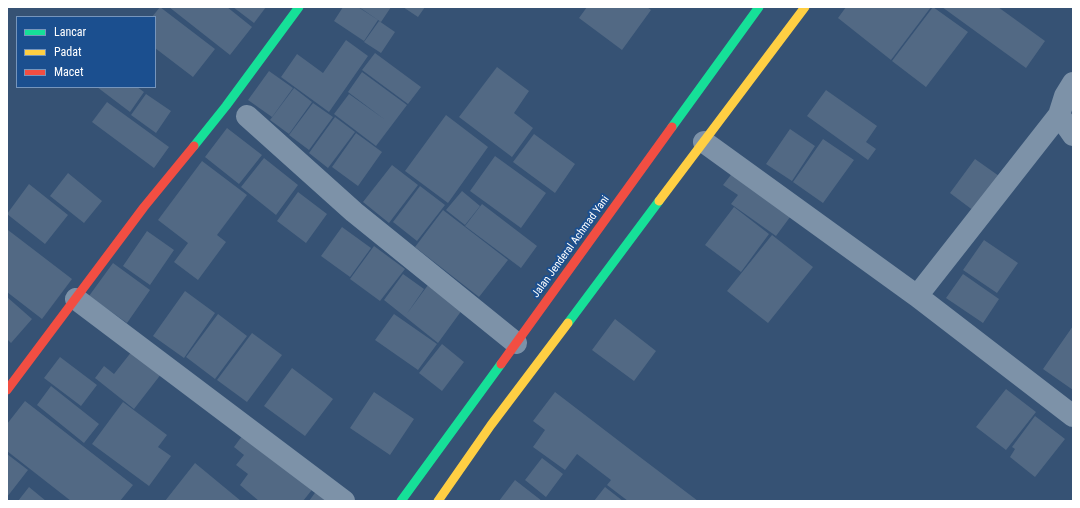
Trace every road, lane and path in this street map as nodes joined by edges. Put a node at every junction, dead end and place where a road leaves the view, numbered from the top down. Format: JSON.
{"nodes":[{"id":1,"x":299,"y":7,"type":"edge"},
{"id":2,"x":759,"y":7,"type":"edge"},
{"id":3,"x":805,"y":7,"type":"edge"},
{"id":4,"x":1073,"y":83,"type":"edge"},
{"id":5,"x":1060,"y":115,"type":"junction"},
{"id":6,"x":246,"y":116,"type":"dead end"},
{"id":7,"x":1073,"y":135,"type":"edge"},
{"id":8,"x":704,"y":142,"type":"junction"},
{"id":9,"x":917,"y":296,"type":"junction"},
{"id":10,"x":76,"y":299,"type":"junction"},
{"id":11,"x":516,"y":343,"type":"junction"},
{"id":12,"x":7,"y":390,"type":"edge"},
{"id":13,"x":1073,"y":416,"type":"edge"},
{"id":14,"x":344,"y":501,"type":"edge"},
{"id":15,"x":401,"y":501,"type":"edge"},
{"id":16,"x":438,"y":501,"type":"edge"}],
"edges":[{"from":1,"to":10,"type":"street"},
{"from":2,"to":11,"type":"street","name":"Jalan Jenderal Achmad Yani"},
{"from":3,"to":8,"type":"street"},
{"from":4,"to":5,"type":"street"},
{"from":5,"to":7,"type":"street"},
{"from":5,"to":9,"type":"street"},
{"from":6,"to":11,"type":"street"},
{"from":8,"to":9,"type":"street"},
{"from":8,"to":16,"type":"street"},
{"from":9,"to":13,"type":"street"},
{"from":10,"to":12,"type":"street"},
{"from":10,"to":14,"type":"street"},
{"from":11,"to":15,"type":"street","name":"Jalan Jenderal Achmad Yani"}]}
